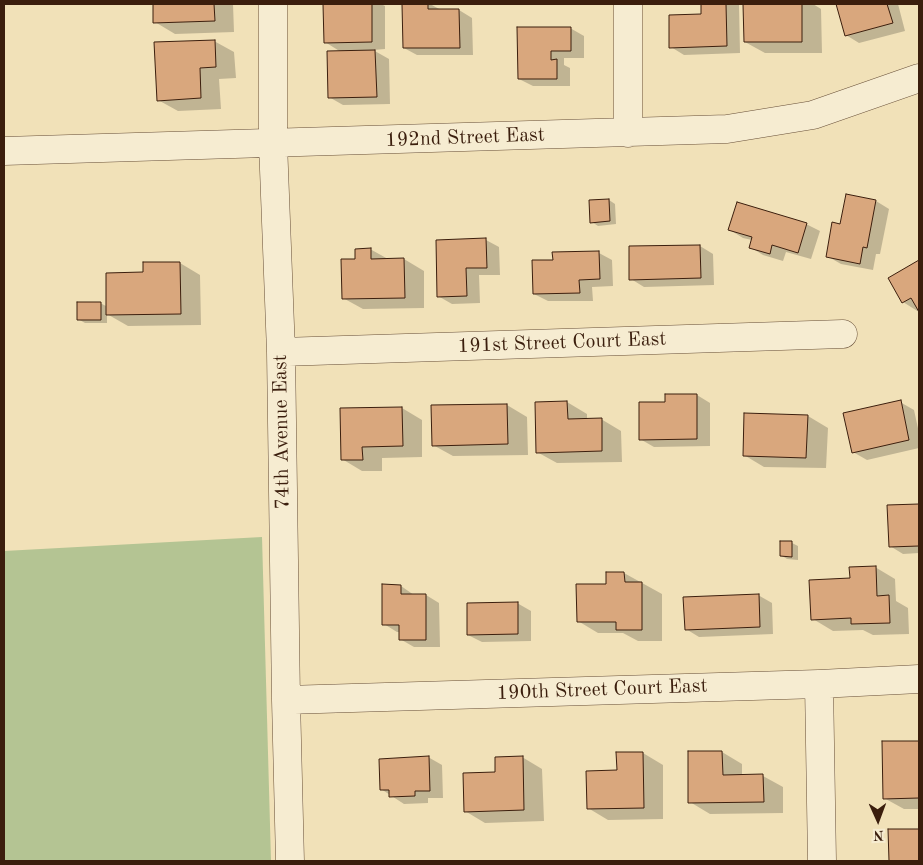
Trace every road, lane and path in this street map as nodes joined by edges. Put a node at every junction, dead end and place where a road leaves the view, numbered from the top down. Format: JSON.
{"nodes":[{"id":1,"x":273,"y":4,"type":"edge"},
{"id":2,"x":628,"y":4,"type":"edge"},
{"id":3,"x":919,"y":78,"type":"edge"},
{"id":4,"x":628,"y":133,"type":"junction"},
{"id":5,"x":274,"y":143,"type":"junction"},
{"id":6,"x":4,"y":151,"type":"edge"},
{"id":7,"x":843,"y":334,"type":"dead end"},
{"id":8,"x":281,"y":352,"type":"junction"},
{"id":9,"x":919,"y":679,"type":"edge"},
{"id":10,"x":819,"y":684,"type":"junction"},
{"id":11,"x":286,"y":700,"type":"junction"},
{"id":12,"x":290,"y":861,"type":"edge"},
{"id":13,"x":822,"y":861,"type":"edge"}],
"edges":[{"from":1,"to":5,"type":"street","name":"74th Avenue East"},
{"from":2,"to":4,"type":"street"},
{"from":3,"to":4,"type":"street","name":"192nd Street East"},
{"from":4,"to":5,"type":"street","name":"192nd Street East"},
{"from":5,"to":6,"type":"street","name":"192nd Street East"},
{"from":5,"to":8,"type":"street","name":"74th Avenue East"},
{"from":7,"to":8,"type":"street","name":"191st Street Court East"},
{"from":8,"to":11,"type":"street","name":"74th Avenue East"},
{"from":9,"to":10,"type":"street","name":"190th Street Court East"},
{"from":10,"to":11,"type":"street","name":"190th Street Court East"},
{"from":10,"to":13,"type":"street"},
{"from":11,"to":12,"type":"street","name":"74th Avenue East"}]}
